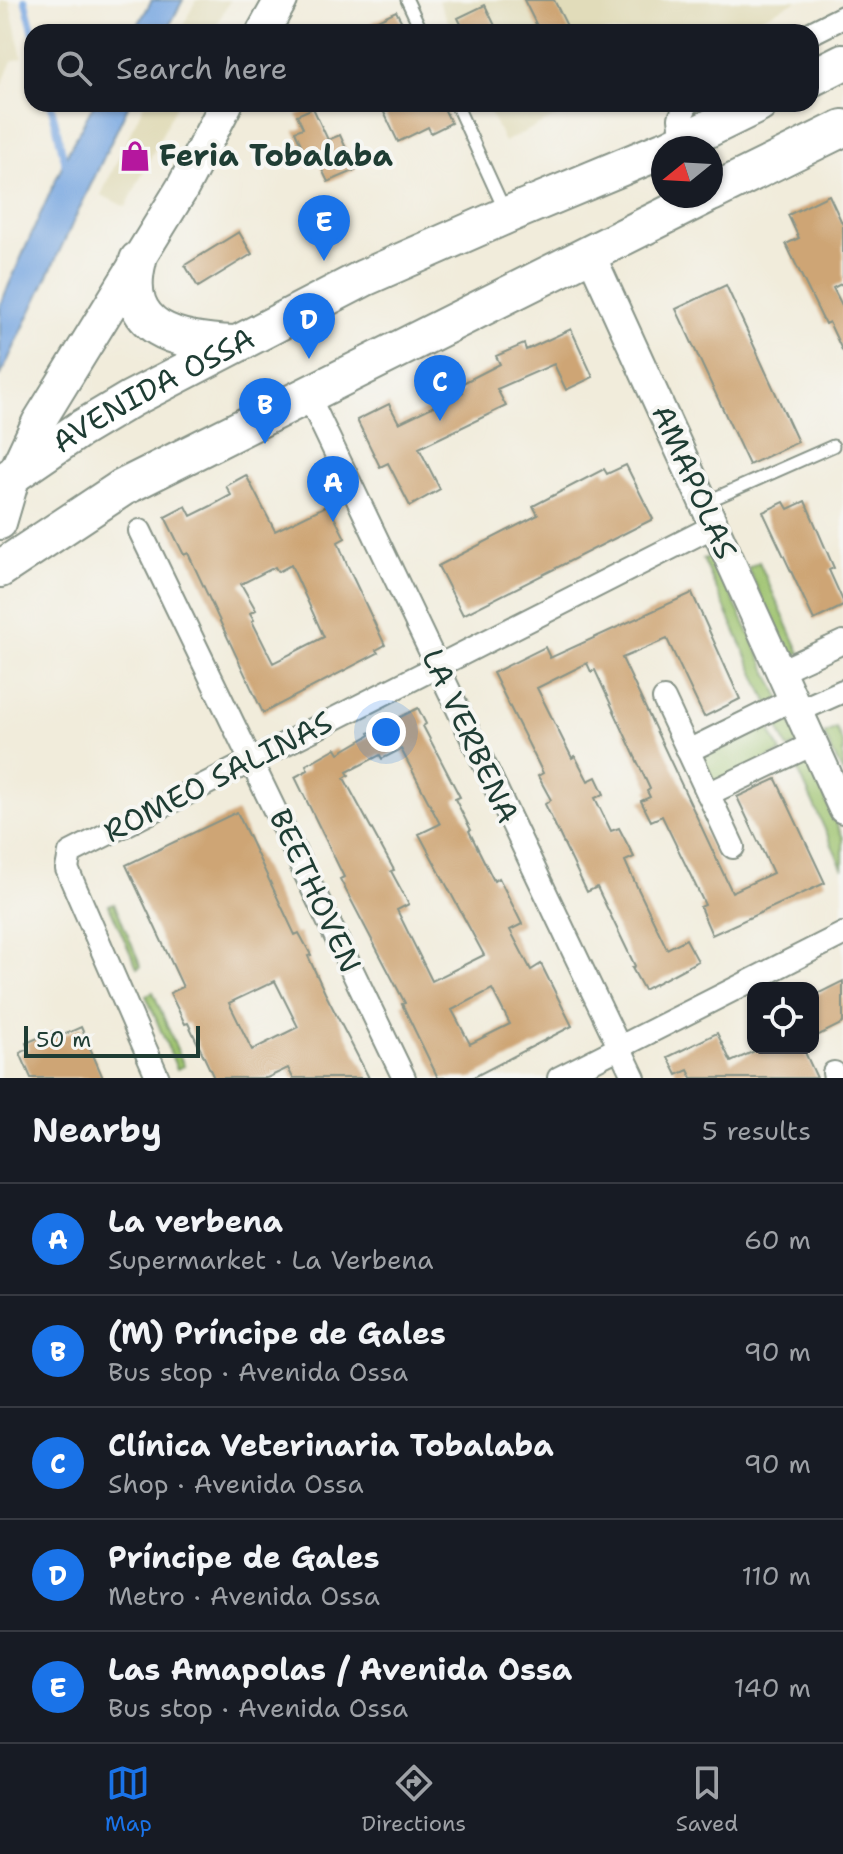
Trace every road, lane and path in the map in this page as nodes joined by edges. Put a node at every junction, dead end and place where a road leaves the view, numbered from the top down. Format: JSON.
{"nodes":[{"id":1,"x":281,"y":0,"type":"edge"},
{"id":2,"x":407,"y":0,"type":"edge"},
{"id":3,"x":843,"y":17,"type":"edge"},
{"id":4,"x":268,"y":24,"type":"edge"},
{"id":5,"x":418,"y":24,"type":"edge"},
{"id":6,"x":819,"y":29,"type":"edge"},
{"id":7,"x":843,"y":62,"type":"edge"},
{"id":8,"x":819,"y":74,"type":"edge"},
{"id":9,"x":222,"y":112,"type":"edge"},
{"id":10,"x":460,"y":112,"type":"edge"},
{"id":11,"x":683,"y":112,"type":"edge"},
{"id":12,"x":743,"y":112,"type":"edge"},
{"id":13,"x":677,"y":136,"type":"edge"},
{"id":14,"x":696,"y":136,"type":"edge"},
{"id":15,"x":840,"y":137,"type":"edge"},
{"id":16,"x":651,"y":157,"type":"edge"},
{"id":17,"x":723,"y":188,"type":"edge"},
{"id":18,"x":681,"y":208,"type":"edge"},
{"id":19,"x":507,"y":215,"type":"junction"},
{"id":20,"x":590,"y":253,"type":"junction"},
{"id":21,"x":138,"y":260,"type":"junction"},
{"id":22,"x":235,"y":344,"type":"junction"},
{"id":23,"x":307,"y":393,"type":"junction"},
{"id":24,"x":833,"y":446,"type":"dead end"},
{"id":25,"x":7,"y":478,"type":"edge"},
{"id":26,"x":709,"y":515,"type":"junction"},
{"id":27,"x":0,"y":523,"type":"edge"},
{"id":28,"x":140,"y":531,"type":"dead end"},
{"id":29,"x":0,"y":569,"type":"edge"},
{"id":30,"x":843,"y":642,"type":"edge"},
{"id":31,"x":437,"y":666,"type":"junction"},
{"id":32,"x":780,"y":671,"type":"junction"},
{"id":33,"x":843,"y":691,"type":"edge"},
{"id":34,"x":664,"y":699,"type":"dead end"},
{"id":35,"x":796,"y":705,"type":"junction"},
{"id":36,"x":813,"y":744,"type":"junction"},
{"id":37,"x":688,"y":751,"type":"junction"},
{"id":38,"x":252,"y":760,"type":"junction"},
{"id":39,"x":708,"y":794,"type":"junction"},
{"id":40,"x":843,"y":809,"type":"edge"},
{"id":41,"x":733,"y":847,"type":"dead end"},
{"id":42,"x":843,"y":934,"type":"edge"},
{"id":43,"x":619,"y":1048,"type":"junction"},
{"id":44,"x":158,"y":1078,"type":"edge"},
{"id":45,"x":404,"y":1078,"type":"edge"},
{"id":46,"x":559,"y":1078,"type":"edge"},
{"id":47,"x":634,"y":1078,"type":"edge"}],
"edges":[{"from":1,"to":4,"type":"main road"},
{"from":2,"to":5,"type":"lane"},
{"from":3,"to":6,"type":"street"},
{"from":7,"to":8,"type":"main road"},
{"from":9,"to":21,"type":"main road"},
{"from":10,"to":19,"type":"lane"},
{"from":11,"to":13,"type":"street"},
{"from":12,"to":14,"type":"main road","name":"AVENIDA OSSA"},
{"from":15,"to":17,"type":"main road"},
{"from":16,"to":19,"type":"main road","name":"AVENIDA OSSA"},
{"from":18,"to":20,"type":"main road"},
{"from":19,"to":22,"type":"main road","name":"AVENIDA OSSA"},
{"from":20,"to":23,"type":"main road"},
{"from":20,"to":26,"type":"street","name":"AMAPOLAS"},
{"from":21,"to":22,"type":"main road"},
{"from":21,"to":25,"type":"main road"},
{"from":22,"to":25,"type":"main road","name":"AVENIDA OSSA"},
{"from":23,"to":29,"type":"main road"},
{"from":23,"to":31,"type":"street","name":"LA VERBENA"},
{"from":24,"to":26,"type":"lane"},
{"from":25,"to":27,"type":"main road"},
{"from":26,"to":31,"type":"street","name":"ROMEO SALINAS"},
{"from":26,"to":32,"type":"street","name":"AMAPOLAS"},
{"from":28,"to":38,"type":"street","name":"BEETHOVEN"},
{"from":30,"to":32,"type":"street"},
{"from":31,"to":38,"type":"street","name":"ROMEO SALINAS"},
{"from":31,"to":43,"type":"street","name":"LA VERBENA"},
{"from":32,"to":35,"type":"street","name":"AMAPOLAS"},
{"from":33,"to":35,"type":"street"},
{"from":34,"to":37,"type":"street"},
{"from":35,"to":36,"type":"street","name":"AMAPOLAS"},
{"from":35,"to":37,"type":"street"},
{"from":36,"to":39,"type":"street"},
{"from":36,"to":40,"type":"street","name":"AMAPOLAS"},
{"from":37,"to":39,"type":"street"},
{"from":38,"to":44,"type":"street","name":"ROMEO SALINAS"},
{"from":38,"to":45,"type":"street","name":"BEETHOVEN"},
{"from":39,"to":41,"type":"street"},
{"from":42,"to":43,"type":"street"},
{"from":43,"to":46,"type":"street"},
{"from":43,"to":47,"type":"street","name":"LA VERBENA"}]}
